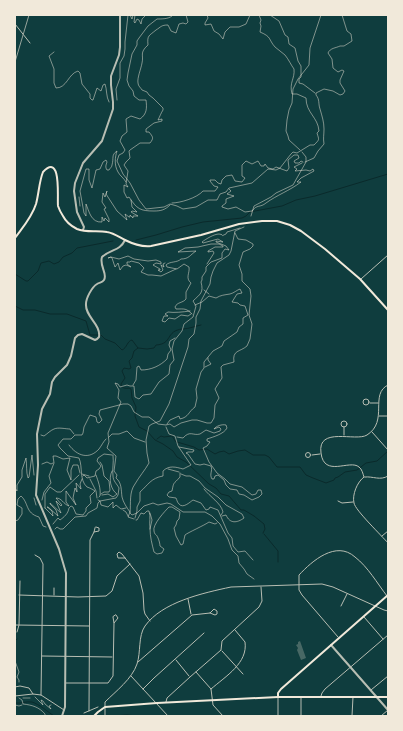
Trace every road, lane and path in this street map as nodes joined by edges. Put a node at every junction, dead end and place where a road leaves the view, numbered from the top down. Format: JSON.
{"nodes":[{"id":1,"x":120,"y":15,"type":"edge"},
{"id":2,"x":129,"y":15,"type":"edge"},
{"id":3,"x":134,"y":15,"type":"edge"},
{"id":4,"x":146,"y":15,"type":"edge"},
{"id":5,"x":160,"y":15,"type":"edge"},
{"id":6,"x":172,"y":15,"type":"edge"},
{"id":7,"x":186,"y":15,"type":"edge"},
{"id":8,"x":207,"y":15,"type":"edge"},
{"id":9,"x":250,"y":15,"type":"edge"},
{"id":10,"x":259,"y":15,"type":"edge"},
{"id":11,"x":270,"y":15,"type":"edge"},
{"id":12,"x":321,"y":15,"type":"edge"},
{"id":13,"x":342,"y":15,"type":"edge"},
{"id":14,"x":162,"y":22,"type":"junction"},
{"id":15,"x":15,"y":24,"type":"edge"},
{"id":16,"x":30,"y":43,"type":"dead end"},
{"id":17,"x":54,"y":52,"type":"dead end"},
{"id":18,"x":301,"y":76,"type":"junction"},
{"id":19,"x":292,"y":94,"type":"junction"},
{"id":20,"x":316,"y":95,"type":"junction"},
{"id":21,"x":117,"y":103,"type":"dead end"},
{"id":22,"x":113,"y":107,"type":"junction"},
{"id":23,"x":301,"y":150,"type":"junction"},
{"id":24,"x":303,"y":162,"type":"junction"},
{"id":25,"x":306,"y":162,"type":"junction"},
{"id":26,"x":280,"y":168,"type":"junction"},
{"id":27,"x":301,"y":171,"type":"junction"},
{"id":28,"x":127,"y":180,"type":"junction"},
{"id":29,"x":126,"y":184,"type":"junction"},
{"id":30,"x":228,"y":189,"type":"junction"},
{"id":31,"x":81,"y":196,"type":"junction"},
{"id":32,"x":130,"y":198,"type":"junction"},
{"id":33,"x":170,"y":204,"type":"junction"},
{"id":34,"x":76,"y":206,"type":"junction"},
{"id":35,"x":252,"y":212,"type":"junction"},
{"id":36,"x":251,"y":216,"type":"dead end"},
{"id":37,"x":245,"y":226,"type":"dead end"},
{"id":38,"x":242,"y":228,"type":"junction"},
{"id":39,"x":83,"y":230,"type":"junction"},
{"id":40,"x":235,"y":233,"type":"junction"},
{"id":41,"x":15,"y":238,"type":"edge"},
{"id":42,"x":125,"y":240,"type":"junction"},
{"id":43,"x":388,"y":255,"type":"edge"},
{"id":44,"x":166,"y":264,"type":"junction"},
{"id":45,"x":207,"y":266,"type":"junction"},
{"id":46,"x":177,"y":268,"type":"junction"},
{"id":47,"x":360,"y":279,"type":"junction"},
{"id":48,"x":203,"y":289,"type":"junction"},
{"id":49,"x":206,"y":291,"type":"junction"},
{"id":50,"x":210,"y":296,"type":"junction"},
{"id":51,"x":201,"y":303,"type":"junction"},
{"id":52,"x":196,"y":306,"type":"junction"},
{"id":53,"x":176,"y":308,"type":"junction"},
{"id":54,"x":388,"y":310,"type":"edge"},
{"id":55,"x":190,"y":311,"type":"junction"},
{"id":56,"x":175,"y":312,"type":"junction"},
{"id":57,"x":193,"y":314,"type":"junction"},
{"id":58,"x":177,"y":338,"type":"junction"},
{"id":59,"x":209,"y":357,"type":"junction"},
{"id":60,"x":206,"y":359,"type":"junction"},
{"id":61,"x":205,"y":367,"type":"junction"},
{"id":62,"x":388,"y":385,"type":"edge"},
{"id":63,"x":132,"y":386,"type":"junction"},
{"id":64,"x":369,"y":402,"type":"dead end"},
{"id":65,"x":379,"y":403,"type":"junction"},
{"id":66,"x":120,"y":404,"type":"junction"},
{"id":67,"x":378,"y":416,"type":"junction"},
{"id":68,"x":388,"y":416,"type":"edge"},
{"id":69,"x":155,"y":423,"type":"junction"},
{"id":70,"x":166,"y":425,"type":"junction"},
{"id":71,"x":344,"y":427,"type":"dead end"},
{"id":72,"x":372,"y":432,"type":"junction"},
{"id":73,"x":37,"y":434,"type":"junction"},
{"id":74,"x":75,"y":435,"type":"junction"},
{"id":75,"x":175,"y":436,"type":"junction"},
{"id":76,"x":344,"y":436,"type":"junction"},
{"id":77,"x":146,"y":442,"type":"junction"},
{"id":78,"x":69,"y":445,"type":"dead end"},
{"id":79,"x":178,"y":446,"type":"junction"},
{"id":80,"x":388,"y":450,"type":"edge"},
{"id":81,"x":112,"y":453,"type":"junction"},
{"id":82,"x":321,"y":454,"type":"junction"},
{"id":83,"x":311,"y":455,"type":"dead end"},
{"id":84,"x":54,"y":462,"type":"junction"},
{"id":85,"x":100,"y":463,"type":"junction"},
{"id":86,"x":38,"y":465,"type":"junction"},
{"id":87,"x":167,"y":468,"type":"junction"},
{"id":88,"x":113,"y":470,"type":"junction"},
{"id":89,"x":180,"y":473,"type":"junction"},
{"id":90,"x":81,"y":474,"type":"junction"},
{"id":91,"x":96,"y":474,"type":"junction"},
{"id":92,"x":388,"y":476,"type":"edge"},
{"id":93,"x":90,"y":477,"type":"junction"},
{"id":94,"x":364,"y":477,"type":"junction"},
{"id":95,"x":34,"y":478,"type":"dead end"},
{"id":96,"x":83,"y":478,"type":"junction"},
{"id":97,"x":15,"y":488,"type":"edge"},
{"id":98,"x":204,"y":488,"type":"junction"},
{"id":99,"x":34,"y":495,"type":"dead end"},
{"id":100,"x":100,"y":495,"type":"junction"},
{"id":101,"x":97,"y":498,"type":"junction"},
{"id":102,"x":113,"y":499,"type":"junction"},
{"id":103,"x":100,"y":500,"type":"junction"},
{"id":104,"x":17,"y":501,"type":"edge"},
{"id":105,"x":338,"y":502,"type":"dead end"},
{"id":106,"x":353,"y":502,"type":"junction"},
{"id":107,"x":117,"y":505,"type":"junction"},
{"id":108,"x":39,"y":508,"type":"dead end"},
{"id":109,"x":45,"y":508,"type":"junction"},
{"id":110,"x":127,"y":508,"type":"junction"},
{"id":111,"x":121,"y":509,"type":"junction"},
{"id":112,"x":46,"y":513,"type":"junction"},
{"id":113,"x":137,"y":513,"type":"junction"},
{"id":114,"x":128,"y":517,"type":"junction"},
{"id":115,"x":221,"y":518,"type":"junction"},
{"id":116,"x":134,"y":519,"type":"junction"},
{"id":117,"x":15,"y":520,"type":"edge"},
{"id":118,"x":218,"y":522,"type":"junction"},
{"id":119,"x":50,"y":527,"type":"junction"},
{"id":120,"x":388,"y":531,"type":"edge"},
{"id":121,"x":94,"y":532,"type":"dead end"},
{"id":122,"x":52,"y":534,"type":"junction"},
{"id":123,"x":382,"y":536,"type":"junction"},
{"id":124,"x":388,"y":544,"type":"edge"},
{"id":125,"x":35,"y":555,"type":"dead end"},
{"id":126,"x":125,"y":558,"type":"dead end"},
{"id":127,"x":252,"y":560,"type":"dead end"},
{"id":128,"x":130,"y":564,"type":"junction"},
{"id":129,"x":254,"y":579,"type":"dead end"},
{"id":130,"x":20,"y":581,"type":"dead end"},
{"id":131,"x":299,"y":585,"type":"junction"},
{"id":132,"x":261,"y":587,"type":"junction"},
{"id":133,"x":54,"y":588,"type":"dead end"},
{"id":134,"x":347,"y":594,"type":"junction"},
{"id":135,"x":19,"y":595,"type":"junction"},
{"id":136,"x":42,"y":595,"type":"junction"},
{"id":137,"x":54,"y":596,"type":"junction"},
{"id":138,"x":66,"y":596,"type":"junction"},
{"id":139,"x":90,"y":596,"type":"junction"},
{"id":140,"x":388,"y":596,"type":"edge"},
{"id":141,"x":188,"y":599,"type":"junction"},
{"id":142,"x":341,"y":606,"type":"dead end"},
{"id":143,"x":376,"y":606,"type":"junction"},
{"id":144,"x":388,"y":611,"type":"edge"},
{"id":145,"x":210,"y":613,"type":"dead end"},
{"id":146,"x":192,"y":615,"type":"junction"},
{"id":147,"x":364,"y":617,"type":"junction"},
{"id":148,"x":150,"y":621,"type":"junction"},
{"id":149,"x":114,"y":624,"type":"dead end"},
{"id":150,"x":15,"y":625,"type":"edge"},
{"id":151,"x":19,"y":625,"type":"junction"},
{"id":152,"x":42,"y":626,"type":"junction"},
{"id":153,"x":66,"y":626,"type":"junction"},
{"id":154,"x":90,"y":626,"type":"junction"},
{"id":155,"x":234,"y":630,"type":"junction"},
{"id":156,"x":17,"y":632,"type":"dead end"},
{"id":157,"x":204,"y":633,"type":"dead end"},
{"id":158,"x":388,"y":635,"type":"edge"},
{"id":159,"x":339,"y":638,"type":"junction"},
{"id":160,"x":383,"y":639,"type":"junction"},
{"id":161,"x":331,"y":645,"type":"junction"},
{"id":162,"x":221,"y":650,"type":"junction"},
{"id":163,"x":42,"y":656,"type":"junction"},
{"id":164,"x":65,"y":656,"type":"junction"},
{"id":165,"x":89,"y":656,"type":"junction"},
{"id":166,"x":112,"y":657,"type":"junction"},
{"id":167,"x":175,"y":660,"type":"junction"},
{"id":168,"x":15,"y":661,"type":"edge"},
{"id":169,"x":138,"y":662,"type":"junction"},
{"id":170,"x":236,"y":667,"type":"junction"},
{"id":171,"x":351,"y":668,"type":"junction"},
{"id":172,"x":196,"y":672,"type":"junction"},
{"id":173,"x":243,"y":674,"type":"dead end"},
{"id":174,"x":131,"y":676,"type":"junction"},
{"id":175,"x":388,"y":676,"type":"edge"},
{"id":176,"x":190,"y":677,"type":"junction"},
{"id":177,"x":64,"y":683,"type":"junction"},
{"id":178,"x":89,"y":683,"type":"junction"},
{"id":179,"x":18,"y":686,"type":"junction"},
{"id":180,"x":15,"y":687,"type":"edge"},
{"id":181,"x":144,"y":689,"type":"junction"},
{"id":182,"x":211,"y":689,"type":"junction"},
{"id":183,"x":371,"y":691,"type":"junction"},
{"id":184,"x":33,"y":694,"type":"junction"},
{"id":185,"x":41,"y":695,"type":"junction"},
{"id":186,"x":17,"y":696,"type":"edge"},
{"id":187,"x":278,"y":697,"type":"junction"},
{"id":188,"x":301,"y":697,"type":"junction"},
{"id":189,"x":321,"y":697,"type":"junction"},
{"id":190,"x":353,"y":697,"type":"junction"},
{"id":191,"x":377,"y":697,"type":"junction"},
{"id":192,"x":388,"y":697,"type":"edge"},
{"id":193,"x":213,"y":700,"type":"junction"},
{"id":194,"x":23,"y":703,"type":"junction"},
{"id":195,"x":156,"y":703,"type":"junction"},
{"id":196,"x":166,"y":703,"type":"junction"},
{"id":197,"x":15,"y":705,"type":"edge"},
{"id":198,"x":53,"y":706,"type":"dead end"},
{"id":199,"x":98,"y":707,"type":"dead end"},
{"id":200,"x":104,"y":707,"type":"junction"},
{"id":201,"x":64,"y":710,"type":"junction"},
{"id":202,"x":388,"y":710,"type":"edge"},
{"id":203,"x":89,"y":711,"type":"junction"},
{"id":204,"x":84,"y":712,"type":"dead end"},
{"id":205,"x":45,"y":716,"type":"edge"},
{"id":206,"x":62,"y":716,"type":"edge"},
{"id":207,"x":94,"y":716,"type":"edge"},
{"id":208,"x":106,"y":716,"type":"edge"},
{"id":209,"x":168,"y":716,"type":"edge"},
{"id":210,"x":223,"y":716,"type":"edge"},
{"id":211,"x":278,"y":716,"type":"edge"},
{"id":212,"x":301,"y":716,"type":"edge"},
{"id":213,"x":352,"y":716,"type":"edge"},
{"id":214,"x":381,"y":716,"type":"edge"}],
"edges":[{"from":1,"to":22,"type":"street"},
{"from":2,"to":3,"type":"path"},
{"from":2,"to":21,"type":"path"},
{"from":3,"to":4,"type":"path"},
{"from":5,"to":14,"type":"path"},
{"from":6,"to":14,"type":"path"},
{"from":7,"to":14,"type":"path"},
{"from":8,"to":9,"type":"path"},
{"from":10,"to":19,"type":"path"},
{"from":11,"to":18,"type":"path"},
{"from":12,"to":18,"type":"path"},
{"from":13,"to":20,"type":"path"},
{"from":14,"to":28,"type":"path"},
{"from":14,"to":28,"type":"path"},
{"from":15,"to":16,"type":"street"},
{"from":17,"to":22,"type":"path"},
{"from":18,"to":19,"type":"path"},
{"from":18,"to":20,"type":"path"},
{"from":19,"to":23,"type":"path"},
{"from":19,"to":23,"type":"path"},
{"from":20,"to":25,"type":"path"},
{"from":22,"to":34,"type":"street"},
{"from":23,"to":25,"type":"path"},
{"from":23,"to":26,"type":"path"},
{"from":24,"to":25,"type":"path"},
{"from":24,"to":26,"type":"path"},
{"from":24,"to":27,"type":"path"},
{"from":25,"to":27,"type":"path"},
{"from":26,"to":30,"type":"path"},
{"from":26,"to":33,"type":"path"},
{"from":27,"to":35,"type":"path"},
{"from":27,"to":35,"type":"path"},
{"from":28,"to":29,"type":"path"},
{"from":28,"to":33,"type":"path"},
{"from":29,"to":31,"type":"path"},
{"from":29,"to":32,"type":"path"},
{"from":30,"to":33,"type":"path"},
{"from":30,"to":35,"type":"path"},
{"from":31,"to":32,"type":"path"},
{"from":31,"to":34,"type":"path"},
{"from":32,"to":33,"type":"path"},
{"from":34,"to":39,"type":"street"},
{"from":35,"to":36,"type":"path"},
{"from":37,"to":38,"type":"path"},
{"from":38,"to":40,"type":"path"},
{"from":38,"to":45,"type":"path"},
{"from":39,"to":41,"type":"main road"},
{"from":39,"to":42,"type":"main road"},
{"from":40,"to":49,"type":"path"},
{"from":40,"to":70,"type":"path"},
{"from":42,"to":47,"type":"main road"},
{"from":42,"to":73,"type":"street"},
{"from":43,"to":47,"type":"street"},
{"from":44,"to":45,"type":"path"},
{"from":44,"to":46,"type":"path"},
{"from":44,"to":46,"type":"path"},
{"from":45,"to":48,"type":"path"},
{"from":46,"to":53,"type":"path"},
{"from":47,"to":54,"type":"main road"},
{"from":48,"to":49,"type":"path"},
{"from":48,"to":52,"type":"path"},
{"from":49,"to":50,"type":"path"},
{"from":49,"to":51,"type":"path"},
{"from":50,"to":51,"type":"path"},
{"from":50,"to":59,"type":"path"},
{"from":51,"to":52,"type":"path"},
{"from":51,"to":69,"type":"path"},
{"from":52,"to":57,"type":"path"},
{"from":53,"to":55,"type":"path"},
{"from":53,"to":56,"type":"path"},
{"from":55,"to":56,"type":"path"},
{"from":55,"to":57,"type":"path"},
{"from":56,"to":57,"type":"path"},
{"from":57,"to":58,"type":"path"},
{"from":58,"to":63,"type":"path"},
{"from":58,"to":63,"type":"path"},
{"from":59,"to":60,"type":"path"},
{"from":59,"to":61,"type":"path"},
{"from":60,"to":61,"type":"path"},
{"from":60,"to":61,"type":"path"},
{"from":61,"to":70,"type":"path"},
{"from":62,"to":65,"type":"street"},
{"from":63,"to":66,"type":"path"},
{"from":64,"to":65,"type":"street"},
{"from":65,"to":67,"type":"street"},
{"from":66,"to":69,"type":"path"},
{"from":66,"to":74,"type":"path"},
{"from":66,"to":81,"type":"path"},
{"from":67,"to":68,"type":"street"},
{"from":67,"to":72,"type":"street"},
{"from":69,"to":70,"type":"path"},
{"from":69,"to":77,"type":"path"},
{"from":70,"to":75,"type":"path"},
{"from":71,"to":76,"type":"street"},
{"from":72,"to":76,"type":"street"},
{"from":72,"to":80,"type":"street"},
{"from":73,"to":74,"type":"path"},
{"from":73,"to":86,"type":"street"},
{"from":74,"to":90,"type":"path"},
{"from":75,"to":79,"type":"path"},
{"from":75,"to":79,"type":"path"},
{"from":76,"to":82,"type":"street"},
{"from":77,"to":78,"type":"path"},
{"from":77,"to":113,"type":"path"},
{"from":79,"to":87,"type":"path"},
{"from":81,"to":85,"type":"path"},
{"from":81,"to":88,"type":"path"},
{"from":81,"to":110,"type":"path"},
{"from":82,"to":83,"type":"street"},
{"from":82,"to":94,"type":"street"},
{"from":84,"to":86,"type":"path"},
{"from":84,"to":90,"type":"path"},
{"from":84,"to":112,"type":"path"},
{"from":85,"to":91,"type":"path"},
{"from":85,"to":100,"type":"path"},
{"from":86,"to":112,"type":"street"},
{"from":87,"to":89,"type":"path"},
{"from":87,"to":113,"type":"path"},
{"from":88,"to":100,"type":"path"},
{"from":88,"to":102,"type":"path"},
{"from":89,"to":98,"type":"path"},
{"from":89,"to":115,"type":"path"},
{"from":90,"to":93,"type":"path"},
{"from":90,"to":96,"type":"path"},
{"from":90,"to":109,"type":"path"},
{"from":91,"to":93,"type":"path"},
{"from":91,"to":100,"type":"path"},
{"from":92,"to":94,"type":"street"},
{"from":93,"to":96,"type":"path"},
{"from":93,"to":101,"type":"path"},
{"from":94,"to":106,"type":"street"},
{"from":95,"to":97,"type":"path"},
{"from":96,"to":109,"type":"path"},
{"from":96,"to":119,"type":"path"},
{"from":98,"to":115,"type":"path"},
{"from":98,"to":115,"type":"path"},
{"from":99,"to":108,"type":"path"},
{"from":100,"to":101,"type":"path"},
{"from":101,"to":103,"type":"path"},
{"from":102,"to":103,"type":"path"},
{"from":102,"to":107,"type":"path"},
{"from":103,"to":107,"type":"path"},
{"from":103,"to":122,"type":"path"},
{"from":104,"to":117,"type":"path"},
{"from":104,"to":119,"type":"path"},
{"from":105,"to":106,"type":"street"},
{"from":106,"to":123,"type":"street"},
{"from":107,"to":111,"type":"path"},
{"from":109,"to":112,"type":"path"},
{"from":110,"to":111,"type":"path"},
{"from":110,"to":114,"type":"path"},
{"from":111,"to":114,"type":"path"},
{"from":112,"to":119,"type":"street"},
{"from":113,"to":116,"type":"path"},
{"from":113,"to":118,"type":"path"},
{"from":114,"to":116,"type":"path"},
{"from":115,"to":118,"type":"path"},
{"from":115,"to":127,"type":"path"},
{"from":116,"to":118,"type":"path"},
{"from":118,"to":129,"type":"path"},
{"from":119,"to":122,"type":"street"},
{"from":120,"to":123,"type":"street"},
{"from":121,"to":139,"type":"street"},
{"from":122,"to":138,"type":"street"},
{"from":123,"to":124,"type":"street"},
{"from":125,"to":136,"type":"street"},
{"from":126,"to":128,"type":"street"},
{"from":128,"to":139,"type":"street"},
{"from":128,"to":148,"type":"street"},
{"from":130,"to":135,"type":"street"},
{"from":131,"to":132,"type":"street"},
{"from":131,"to":134,"type":"street"},
{"from":131,"to":140,"type":"street"},
{"from":131,"to":159,"type":"street"},
{"from":132,"to":141,"type":"street"},
{"from":132,"to":155,"type":"street"},
{"from":133,"to":137,"type":"street"},
{"from":134,"to":142,"type":"street"},
{"from":134,"to":143,"type":"street"},
{"from":135,"to":136,"type":"street"},
{"from":135,"to":151,"type":"street"},
{"from":136,"to":137,"type":"street"},
{"from":136,"to":152,"type":"street"},
{"from":137,"to":138,"type":"street"},
{"from":138,"to":139,"type":"street"},
{"from":138,"to":153,"type":"street"},
{"from":139,"to":154,"type":"street"},
{"from":140,"to":143,"type":"main road"},
{"from":141,"to":146,"type":"street"},
{"from":141,"to":148,"type":"street"},
{"from":143,"to":144,"type":"street"},
{"from":143,"to":147,"type":"main road"},
{"from":145,"to":146,"type":"street"},
{"from":146,"to":169,"type":"street"},
{"from":147,"to":159,"type":"main road"},
{"from":147,"to":160,"type":"street"},
{"from":148,"to":169,"type":"street"},
{"from":149,"to":166,"type":"street"},
{"from":150,"to":151,"type":"street"},
{"from":151,"to":152,"type":"street"},
{"from":151,"to":156,"type":"street"},
{"from":152,"to":153,"type":"street"},
{"from":152,"to":163,"type":"street"},
{"from":153,"to":154,"type":"street"},
{"from":153,"to":164,"type":"street"},
{"from":154,"to":165,"type":"street"},
{"from":155,"to":162,"type":"street"},
{"from":155,"to":170,"type":"street"},
{"from":157,"to":167,"type":"street"},
{"from":158,"to":160,"type":"street"},
{"from":159,"to":161,"type":"main road"},
{"from":160,"to":171,"type":"street"},
{"from":161,"to":171,"type":"street"},
{"from":161,"to":187,"type":"main road"},
{"from":162,"to":170,"type":"street"},
{"from":162,"to":172,"type":"street"},
{"from":163,"to":164,"type":"street"},
{"from":163,"to":185,"type":"street"},
{"from":164,"to":165,"type":"street"},
{"from":164,"to":177,"type":"street"},
{"from":165,"to":166,"type":"street"},
{"from":165,"to":178,"type":"street"},
{"from":166,"to":178,"type":"street"},
{"from":167,"to":176,"type":"street"},
{"from":167,"to":181,"type":"street"},
{"from":168,"to":179,"type":"path"},
{"from":169,"to":174,"type":"street"},
{"from":170,"to":173,"type":"street"},
{"from":170,"to":182,"type":"street"},
{"from":171,"to":183,"type":"street"},
{"from":171,"to":189,"type":"street"},
{"from":172,"to":176,"type":"street"},
{"from":172,"to":182,"type":"street"},
{"from":174,"to":181,"type":"street"},
{"from":174,"to":200,"type":"street"},
{"from":175,"to":183,"type":"street"},
{"from":176,"to":196,"type":"street"},
{"from":177,"to":178,"type":"street"},
{"from":177,"to":201,"type":"street"},
{"from":178,"to":203,"type":"street"},
{"from":179,"to":180,"type":"street"},
{"from":179,"to":184,"type":"street"},
{"from":181,"to":195,"type":"street"},
{"from":182,"to":193,"type":"street"},
{"from":183,"to":191,"type":"street"},
{"from":184,"to":185,"type":"street"},
{"from":184,"to":186,"type":"street"},
{"from":185,"to":201,"type":"street"},
{"from":186,"to":194,"type":"path"},
{"from":186,"to":198,"type":"path"},
{"from":187,"to":188,"type":"main road"},
{"from":187,"to":193,"type":"main road"},
{"from":187,"to":211,"type":"street"},
{"from":188,"to":189,"type":"main road"},
{"from":188,"to":212,"type":"street"},
{"from":189,"to":190,"type":"main road"},
{"from":190,"to":191,"type":"main road"},
{"from":190,"to":213,"type":"street"},
{"from":191,"to":192,"type":"main road"},
{"from":191,"to":202,"type":"street"},
{"from":193,"to":196,"type":"main road"},
{"from":193,"to":210,"type":"street"},
{"from":194,"to":197,"type":"path"},
{"from":194,"to":205,"type":"path"},
{"from":195,"to":196,"type":"main road"},
{"from":195,"to":200,"type":"main road"},
{"from":195,"to":209,"type":"street"},
{"from":199,"to":203,"type":"street"},
{"from":200,"to":207,"type":"main road"},
{"from":200,"to":208,"type":"street"},
{"from":201,"to":206,"type":"street"},
{"from":202,"to":214,"type":"street"},
{"from":203,"to":204,"type":"street"}]}
